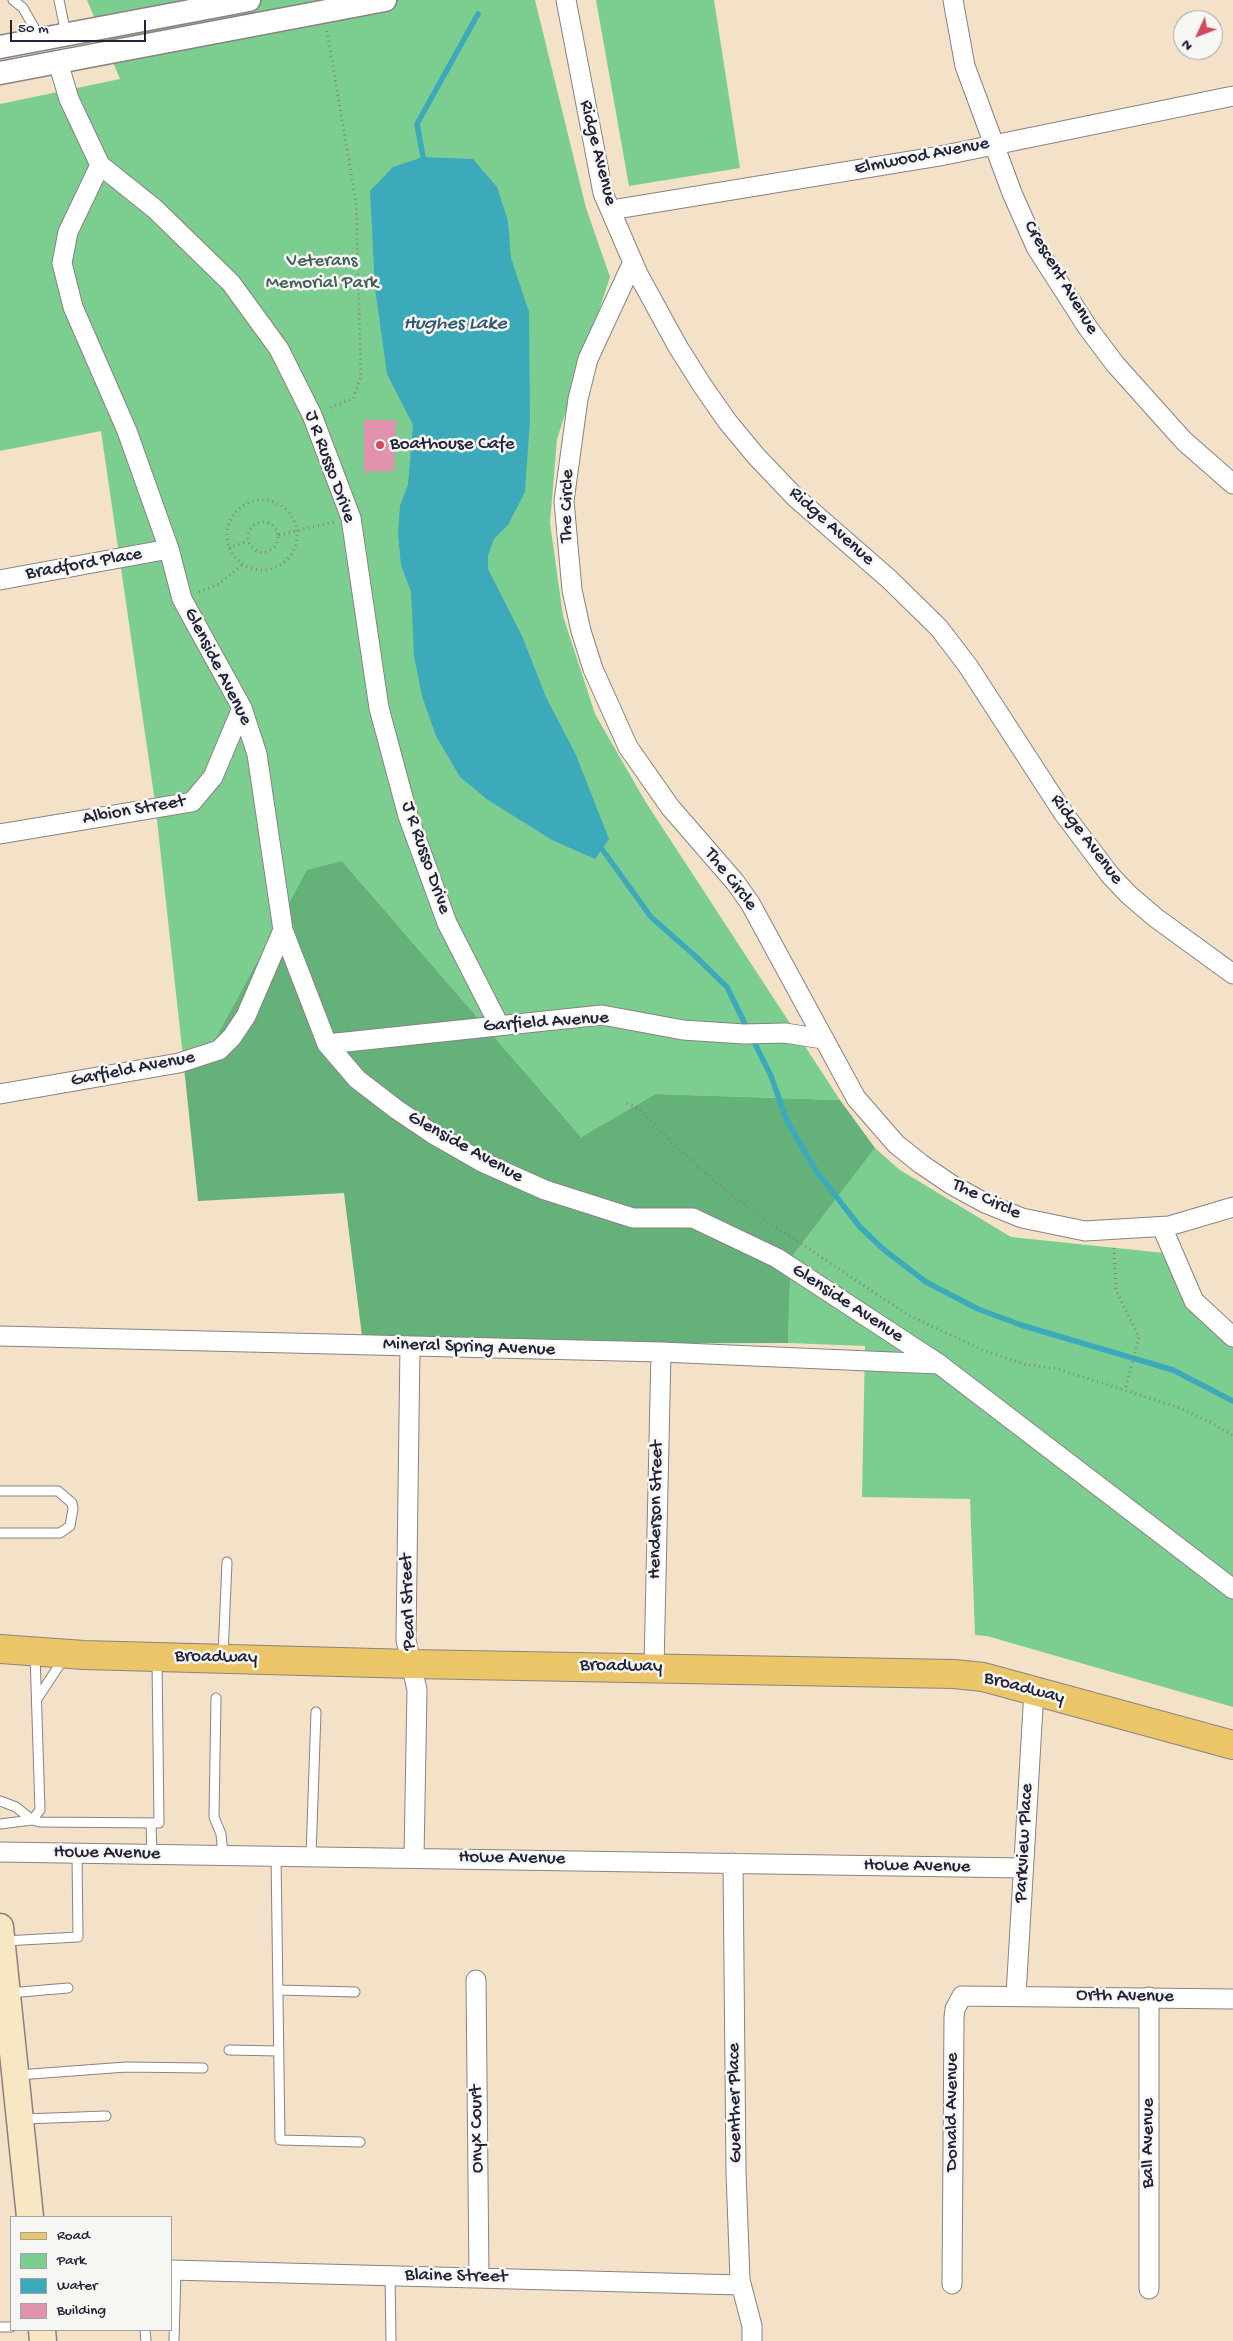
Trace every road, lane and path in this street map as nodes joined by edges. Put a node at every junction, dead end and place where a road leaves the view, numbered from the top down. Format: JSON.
{"nodes":[{"id":1,"x":13,"y":0,"type":"edge"},
{"id":2,"x":59,"y":0,"type":"edge"},
{"id":3,"x":249,"y":0,"type":"edge"},
{"id":4,"x":385,"y":0,"type":"edge"},
{"id":5,"x":566,"y":0,"type":"edge"},
{"id":6,"x":952,"y":0,"type":"edge"},
{"id":7,"x":322,"y":11,"type":"junction"},
{"id":8,"x":66,"y":34,"type":"junction"},
{"id":9,"x":40,"y":39,"type":"junction"},
{"id":10,"x":0,"y":47,"type":"edge"},
{"id":11,"x":58,"y":62,"type":"junction"},
{"id":12,"x":0,"y":73,"type":"edge"},
{"id":13,"x":1233,"y":96,"type":"edge"},
{"id":14,"x":994,"y":143,"type":"junction"},
{"id":15,"x":100,"y":165,"type":"junction"},
{"id":16,"x":610,"y":210,"type":"junction"},
{"id":17,"x":633,"y":262,"type":"junction"},
{"id":18,"x":312,"y":415,"type":"junction"},
{"id":19,"x":1233,"y":484,"type":"edge"},
{"id":20,"x":351,"y":518,"type":"junction"},
{"id":21,"x":296,"y":530,"type":"junction"},
{"id":22,"x":279,"y":535,"type":"junction"},
{"id":23,"x":248,"y":541,"type":"junction"},
{"id":24,"x":229,"y":548,"type":"junction"},
{"id":25,"x":168,"y":549,"type":"junction"},
{"id":26,"x":243,"y":565,"type":"junction"},
{"id":27,"x":0,"y":580,"type":"edge"},
{"id":28,"x":182,"y":599,"type":"junction"},
{"id":29,"x":242,"y":708,"type":"junction"},
{"id":30,"x":0,"y":834,"type":"edge"},
{"id":31,"x":283,"y":930,"type":"junction"},
{"id":32,"x":1233,"y":974,"type":"edge"},
{"id":33,"x":499,"y":1025,"type":"junction"},
{"id":34,"x":824,"y":1039,"type":"junction"},
{"id":35,"x":327,"y":1044,"type":"junction"},
{"id":36,"x":0,"y":1094,"type":"edge"},
{"id":37,"x":627,"y":1103,"type":"dead end"},
{"id":38,"x":1233,"y":1207,"type":"edge"},
{"id":39,"x":1162,"y":1226,"type":"junction"},
{"id":40,"x":1112,"y":1230,"type":"junction"},
{"id":41,"x":0,"y":1336,"type":"edge"},
{"id":42,"x":1233,"y":1337,"type":"edge"},
{"id":43,"x":410,"y":1346,"type":"junction"},
{"id":44,"x":661,"y":1352,"type":"junction"},
{"id":45,"x":938,"y":1364,"type":"junction"},
{"id":46,"x":1125,"y":1390,"type":"junction"},
{"id":47,"x":1233,"y":1436,"type":"edge"},
{"id":48,"x":0,"y":1491,"type":"edge"},
{"id":49,"x":0,"y":1533,"type":"edge"},
{"id":50,"x":227,"y":1562,"type":"dead end"},
{"id":51,"x":1233,"y":1589,"type":"edge"},
{"id":52,"x":0,"y":1649,"type":"edge"},
{"id":53,"x":35,"y":1652,"type":"junction"},
{"id":54,"x":67,"y":1654,"type":"junction"},
{"id":55,"x":158,"y":1657,"type":"junction"},
{"id":56,"x":223,"y":1658,"type":"junction"},
{"id":57,"x":412,"y":1664,"type":"junction"},
{"id":58,"x":654,"y":1667,"type":"junction"},
{"id":59,"x":1034,"y":1691,"type":"junction"},
{"id":60,"x":216,"y":1698,"type":"dead end"},
{"id":61,"x":36,"y":1700,"type":"junction"},
{"id":62,"x":316,"y":1712,"type":"dead end"},
{"id":63,"x":1233,"y":1745,"type":"edge"},
{"id":64,"x":0,"y":1802,"type":"edge"},
{"id":65,"x":32,"y":1820,"type":"junction"},
{"id":66,"x":155,"y":1823,"type":"junction"},
{"id":67,"x":0,"y":1824,"type":"edge"},
{"id":68,"x":0,"y":1852,"type":"edge"},
{"id":69,"x":78,"y":1854,"type":"junction"},
{"id":70,"x":152,"y":1854,"type":"junction"},
{"id":71,"x":223,"y":1855,"type":"junction"},
{"id":72,"x":276,"y":1856,"type":"junction"},
{"id":73,"x":311,"y":1856,"type":"junction"},
{"id":74,"x":414,"y":1857,"type":"junction"},
{"id":75,"x":733,"y":1863,"type":"junction"},
{"id":76,"x":1024,"y":1868,"type":"junction"},
{"id":77,"x":1,"y":1934,"type":"edge"},
{"id":78,"x":476,"y":1980,"type":"dead end"},
{"id":79,"x":68,"y":1988,"type":"dead end"},
{"id":80,"x":278,"y":1990,"type":"junction"},
{"id":81,"x":355,"y":1992,"type":"dead end"},
{"id":82,"x":7,"y":1993,"type":"junction"},
{"id":83,"x":1016,"y":1995,"type":"junction"},
{"id":84,"x":1148,"y":1997,"type":"junction"},
{"id":85,"x":1233,"y":1999,"type":"edge"},
{"id":86,"x":229,"y":2050,"type":"dead end"},
{"id":87,"x":279,"y":2051,"type":"junction"},
{"id":88,"x":203,"y":2068,"type":"dead end"},
{"id":89,"x":11,"y":2087,"type":"edge"},
{"id":90,"x":106,"y":2116,"type":"dead end"},
{"id":91,"x":20,"y":2120,"type":"junction"},
{"id":92,"x":360,"y":2142,"type":"dead end"},
{"id":93,"x":30,"y":2216,"type":"edge"},
{"id":94,"x":174,"y":2270,"type":"edge"},
{"id":95,"x":390,"y":2275,"type":"junction"},
{"id":96,"x":479,"y":2277,"type":"junction"},
{"id":97,"x":952,"y":2284,"type":"dead end"},
{"id":98,"x":741,"y":2285,"type":"junction"},
{"id":99,"x":1150,"y":2289,"type":"dead end"},
{"id":100,"x":174,"y":2341,"type":"edge"},
{"id":101,"x":391,"y":2341,"type":"edge"},
{"id":102,"x":752,"y":2341,"type":"edge"}],
"edges":[{"from":1,"to":9,"type":"lane"},
{"from":2,"to":8,"type":"lane"},
{"from":3,"to":8,"type":"street"},
{"from":4,"to":7,"type":"street"},
{"from":5,"to":16,"type":"street","name":"Ridge Avenue"},
{"from":6,"to":14,"type":"street","name":"Crescent Avenue"},
{"from":7,"to":11,"type":"street"},
{"from":7,"to":18,"type":"path"},
{"from":8,"to":9,"type":"street"},
{"from":8,"to":11,"type":"street"},
{"from":9,"to":10,"type":"street"},
{"from":9,"to":11,"type":"street"},
{"from":11,"to":12,"type":"street"},
{"from":11,"to":15,"type":"street","name":"J R Russo Drive"},
{"from":13,"to":14,"type":"street","name":"Elmwood Avenue"},
{"from":14,"to":16,"type":"street","name":"Elmwood Avenue"},
{"from":14,"to":19,"type":"street","name":"Crescent Avenue"},
{"from":15,"to":18,"type":"street","name":"J R Russo Drive"},
{"from":15,"to":25,"type":"street","name":"Glenside Avenue"},
{"from":16,"to":17,"type":"street","name":"Ridge Avenue"},
{"from":17,"to":32,"type":"street","name":"Ridge Avenue"},
{"from":17,"to":34,"type":"street","name":"The Circle"},
{"from":18,"to":20,"type":"street","name":"J R Russo Drive"},
{"from":20,"to":21,"type":"path"},
{"from":20,"to":33,"type":"street","name":"J R Russo Drive"},
{"from":21,"to":22,"type":"path"},
{"from":21,"to":24,"type":"path"},
{"from":21,"to":26,"type":"path"},
{"from":22,"to":23,"type":"path"},
{"from":22,"to":23,"type":"path"},
{"from":23,"to":24,"type":"path"},
{"from":24,"to":26,"type":"path"},
{"from":25,"to":27,"type":"street","name":"Bradford Place"},
{"from":25,"to":28,"type":"street","name":"Glenside Avenue"},
{"from":26,"to":28,"type":"path"},
{"from":28,"to":29,"type":"street","name":"Glenside Avenue"},
{"from":29,"to":30,"type":"street","name":"Albion Street"},
{"from":29,"to":31,"type":"street","name":"Glenside Avenue"},
{"from":31,"to":35,"type":"street","name":"Glenside Avenue"},
{"from":31,"to":36,"type":"street","name":"Garfield Avenue"},
{"from":33,"to":34,"type":"street","name":"Garfield Avenue"},
{"from":33,"to":35,"type":"street","name":"Garfield Avenue"},
{"from":34,"to":40,"type":"street","name":"The Circle"},
{"from":35,"to":45,"type":"street","name":"Glenside Avenue"},
{"from":37,"to":46,"type":"path"},
{"from":38,"to":39,"type":"street","name":"The Circle"},
{"from":39,"to":40,"type":"street","name":"The Circle"},
{"from":39,"to":42,"type":"street"},
{"from":40,"to":46,"type":"path"},
{"from":41,"to":43,"type":"street","name":"Mineral Spring Avenue"},
{"from":43,"to":44,"type":"street","name":"Mineral Spring Avenue"},
{"from":43,"to":57,"type":"street","name":"Pearl Street"},
{"from":44,"to":45,"type":"street","name":"Mineral Spring Avenue"},
{"from":44,"to":58,"type":"street","name":"Henderson Street"},
{"from":45,"to":51,"type":"street","name":"Glenside Avenue"},
{"from":46,"to":47,"type":"path"},
{"from":48,"to":49,"type":"lane"},
{"from":50,"to":56,"type":"lane"},
{"from":52,"to":53,"type":"main road","name":"Broadway"},
{"from":53,"to":54,"type":"main road","name":"Broadway"},
{"from":53,"to":61,"type":"lane"},
{"from":54,"to":55,"type":"main road","name":"Broadway"},
{"from":54,"to":61,"type":"lane"},
{"from":55,"to":56,"type":"main road","name":"Broadway"},
{"from":55,"to":66,"type":"lane"},
{"from":56,"to":57,"type":"main road","name":"Broadway"},
{"from":57,"to":58,"type":"main road","name":"Broadway"},
{"from":57,"to":74,"type":"street","name":"Pearl Street"},
{"from":58,"to":59,"type":"main road","name":"Broadway"},
{"from":59,"to":63,"type":"main road","name":"Broadway"},
{"from":59,"to":76,"type":"street","name":"Parkview Place"},
{"from":60,"to":71,"type":"lane"},
{"from":61,"to":65,"type":"lane"},
{"from":62,"to":73,"type":"lane"},
{"from":64,"to":65,"type":"lane"},
{"from":65,"to":66,"type":"lane"},
{"from":65,"to":67,"type":"lane"},
{"from":66,"to":70,"type":"lane"},
{"from":68,"to":69,"type":"street","name":"Howe Avenue"},
{"from":69,"to":70,"type":"street","name":"Howe Avenue"},
{"from":69,"to":77,"type":"lane"},
{"from":70,"to":71,"type":"street","name":"Howe Avenue"},
{"from":71,"to":72,"type":"street","name":"Howe Avenue"},
{"from":72,"to":73,"type":"street","name":"Howe Avenue"},
{"from":72,"to":80,"type":"lane"},
{"from":73,"to":74,"type":"street","name":"Howe Avenue"},
{"from":74,"to":75,"type":"street","name":"Howe Avenue"},
{"from":75,"to":76,"type":"street","name":"Howe Avenue"},
{"from":75,"to":98,"type":"street","name":"Guenther Place"},
{"from":76,"to":83,"type":"street","name":"Parkview Place"},
{"from":77,"to":82,"type":"main road"},
{"from":78,"to":96,"type":"street","name":"Onyx Court"},
{"from":79,"to":82,"type":"lane"},
{"from":80,"to":81,"type":"lane"},
{"from":80,"to":87,"type":"lane"},
{"from":82,"to":89,"type":"main road"},
{"from":83,"to":84,"type":"street","name":"Orth Avenue"},
{"from":83,"to":97,"type":"street","name":"Donald Avenue"},
{"from":84,"to":85,"type":"street","name":"Orth Avenue"},
{"from":84,"to":99,"type":"street","name":"Ball Avenue"},
{"from":86,"to":87,"type":"lane"},
{"from":87,"to":92,"type":"lane"},
{"from":88,"to":89,"type":"lane"},
{"from":89,"to":91,"type":"main road"},
{"from":90,"to":91,"type":"lane"},
{"from":91,"to":93,"type":"main road"},
{"from":94,"to":95,"type":"street","name":"Blaine Street"},
{"from":94,"to":100,"type":"lane"},
{"from":95,"to":96,"type":"street","name":"Blaine Street"},
{"from":95,"to":101,"type":"lane"},
{"from":96,"to":98,"type":"street","name":"Blaine Street"},
{"from":98,"to":102,"type":"street","name":"Guenther Place"}]}
